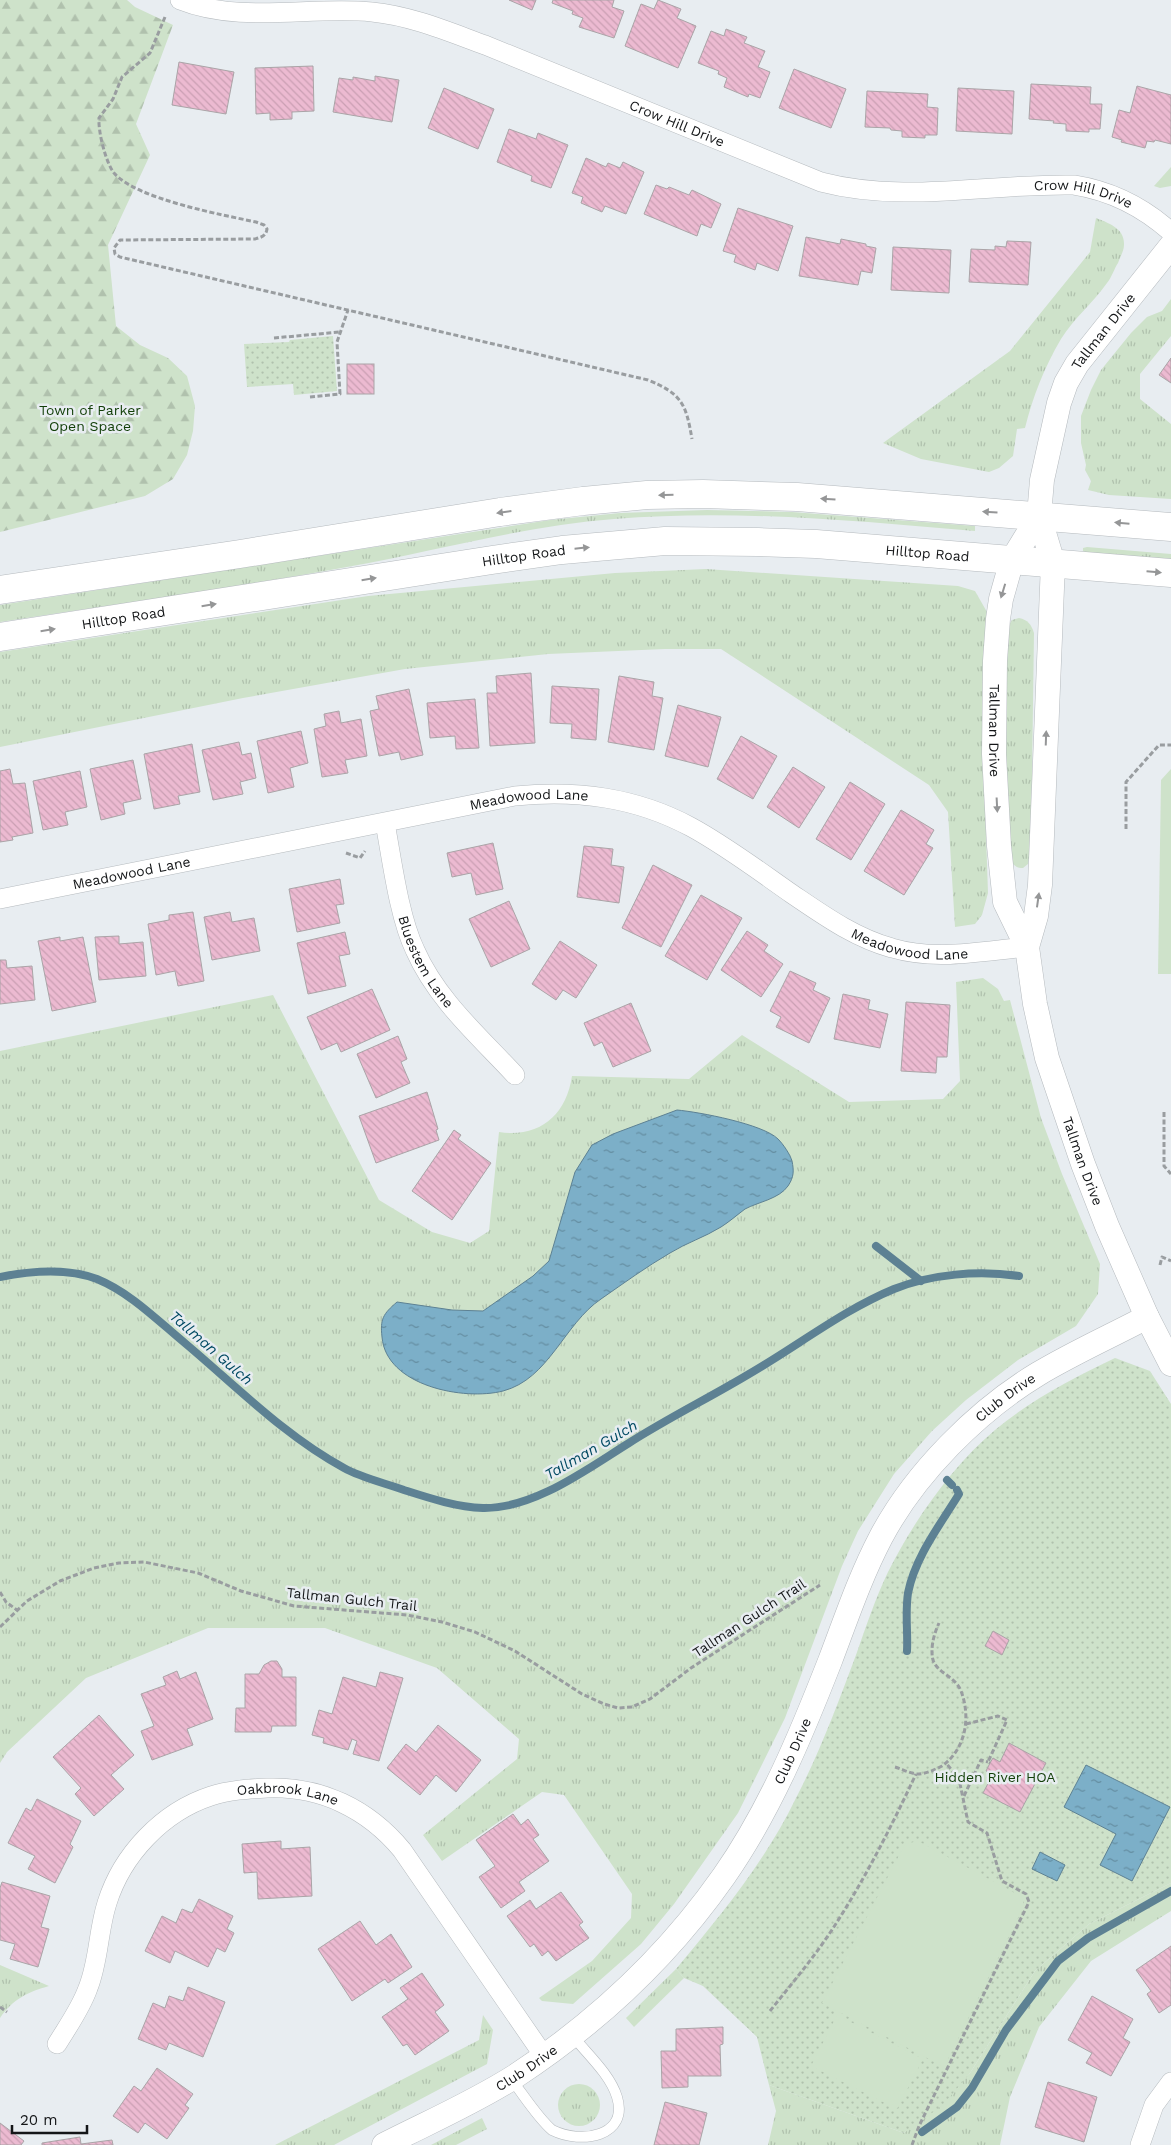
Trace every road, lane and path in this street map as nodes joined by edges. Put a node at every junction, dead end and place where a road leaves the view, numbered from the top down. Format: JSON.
{"nodes":[{"id":1,"x":180,"y":0,"type":"edge"},
{"id":2,"x":164,"y":17,"type":"dead end"},
{"id":3,"x":1171,"y":232,"type":"edge"},
{"id":4,"x":1171,"y":246,"type":"edge"},
{"id":5,"x":348,"y":310,"type":"junction"},
{"id":6,"x":340,"y":332,"type":"junction"},
{"id":7,"x":274,"y":338,"type":"dead end"},
{"id":8,"x":310,"y":397,"type":"dead end"},
{"id":9,"x":692,"y":439,"type":"dead end"},
{"id":10,"x":1039,"y":516,"type":"junction"},
{"id":11,"x":1171,"y":527,"type":"edge"},
{"id":12,"x":1012,"y":560,"type":"junction"},
{"id":13,"x":1053,"y":563,"type":"junction"},
{"id":14,"x":1171,"y":573,"type":"edge"},
{"id":15,"x":0,"y":590,"type":"edge"},
{"id":16,"x":0,"y":637,"type":"edge"},
{"id":17,"x":1171,"y":745,"type":"edge"},
{"id":18,"x":386,"y":823,"type":"junction"},
{"id":19,"x":1126,"y":829,"type":"dead end"},
{"id":20,"x":0,"y":899,"type":"edge"},
{"id":21,"x":1027,"y":947,"type":"junction"},
{"id":22,"x":515,"y":1075,"type":"dead end"},
{"id":23,"x":1164,"y":1112,"type":"dead end"},
{"id":24,"x":1171,"y":1174,"type":"edge"},
{"id":25,"x":1171,"y":1261,"type":"edge"},
{"id":26,"x":1160,"y":1265,"type":"dead end"},
{"id":27,"x":1147,"y":1317,"type":"junction"},
{"id":28,"x":1171,"y":1364,"type":"edge"},
{"id":29,"x":820,"y":1585,"type":"dead end"},
{"id":30,"x":0,"y":1592,"type":"edge"},
{"id":31,"x":17,"y":1610,"type":"junction"},
{"id":32,"x":939,"y":1623,"type":"dead end"},
{"id":33,"x":0,"y":1627,"type":"edge"},
{"id":34,"x":966,"y":1724,"type":"junction"},
{"id":35,"x":946,"y":1763,"type":"junction"},
{"id":36,"x":895,"y":1767,"type":"dead end"},
{"id":37,"x":916,"y":1774,"type":"junction"},
{"id":38,"x":963,"y":1797,"type":"junction"},
{"id":39,"x":0,"y":2007,"type":"edge"},
{"id":40,"x":770,"y":2011,"type":"dead end"},
{"id":41,"x":7,"y":2012,"type":"dead end"},
{"id":42,"x":571,"y":2035,"type":"junction"},
{"id":43,"x":57,"y":2044,"type":"dead end"},
{"id":44,"x":544,"y":2056,"type":"junction"},
{"id":45,"x":511,"y":2078,"type":"junction"},
{"id":46,"x":1171,"y":2082,"type":"edge"},
{"id":47,"x":384,"y":2145,"type":"edge"},
{"id":48,"x":912,"y":2145,"type":"edge"},
{"id":49,"x":1140,"y":2145,"type":"edge"}],
"edges":[{"from":1,"to":3,"type":"street","name":"Crow Hill Drive"},
{"from":2,"to":5,"type":"path"},
{"from":4,"to":10,"type":"street","name":"Tallman Drive"},
{"from":5,"to":6,"type":"path"},
{"from":5,"to":9,"type":"path"},
{"from":6,"to":7,"type":"path"},
{"from":6,"to":8,"type":"path"},
{"from":11,"to":10,"type":"main road","one_way":true},
{"from":10,"to":12,"type":"street","name":"Tallman Drive"},
{"from":10,"to":13,"type":"street","name":"Tallman Drive"},
{"from":10,"to":15,"type":"main road","one_way":true},
{"from":12,"to":13,"type":"main road","name":"Hilltop Road"},
{"from":16,"to":12,"type":"main road","name":"Hilltop Road","one_way":true},
{"from":12,"to":21,"type":"street","name":"Tallman Drive","one_way":true},
{"from":13,"to":14,"type":"main road","name":"Hilltop Road","one_way":true},
{"from":21,"to":13,"type":"street","name":"Tallman Drive","one_way":true},
{"from":17,"to":19,"type":"path"},
{"from":18,"to":20,"type":"street","name":"Meadowood Lane"},
{"from":18,"to":21,"type":"street","name":"Meadowood Lane"},
{"from":18,"to":22,"type":"street","name":"Bluestem Lane"},
{"from":21,"to":27,"type":"street","name":"Tallman Drive"},
{"from":23,"to":24,"type":"path"},
{"from":25,"to":26,"type":"path"},
{"from":27,"to":28,"type":"street","name":"Tallman Drive"},
{"from":27,"to":42,"type":"street","name":"Club Drive"},
{"from":29,"to":31,"type":"path","name":"Tallman Gulch Trail"},
{"from":30,"to":31,"type":"path"},
{"from":31,"to":33,"type":"path","name":"Tallman Gulch Trail"},
{"from":32,"to":34,"type":"path"},
{"from":34,"to":35,"type":"path"},
{"from":34,"to":38,"type":"path"},
{"from":35,"to":37,"type":"path"},
{"from":35,"to":38,"type":"path"},
{"from":36,"to":37,"type":"path"},
{"from":37,"to":40,"type":"path"},
{"from":38,"to":48,"type":"path"},
{"from":39,"to":41,"type":"path"},
{"from":42,"to":44,"type":"street","name":"Club Drive"},
{"from":42,"to":45,"type":"lane"},
{"from":43,"to":44,"type":"street","name":"Oakbrook Lane"},
{"from":44,"to":45,"type":"street","name":"Club Drive"},
{"from":45,"to":47,"type":"street","name":"Club Drive"},
{"from":46,"to":49,"type":"street"}]}
